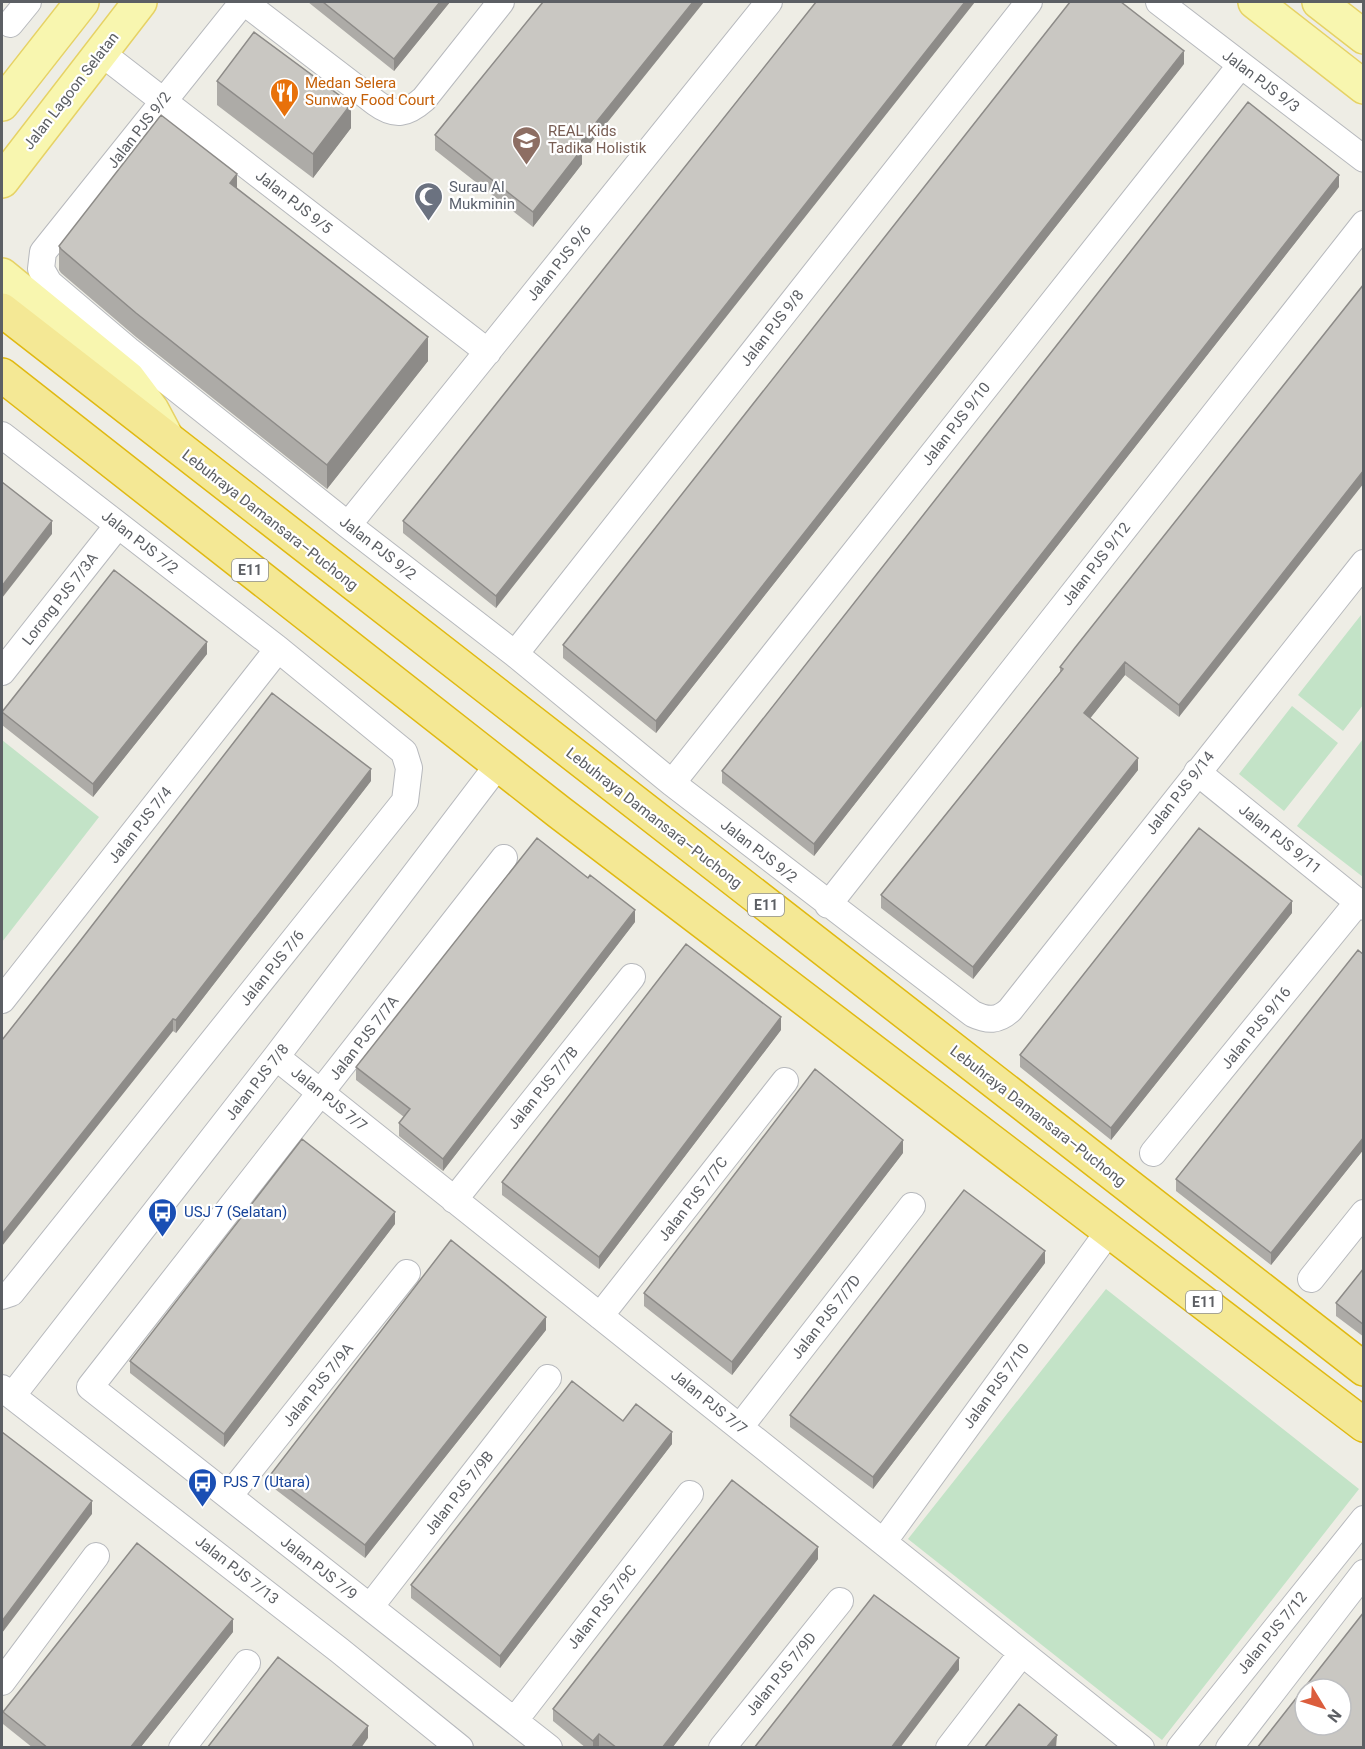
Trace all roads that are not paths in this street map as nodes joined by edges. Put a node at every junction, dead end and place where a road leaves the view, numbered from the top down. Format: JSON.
{"nodes":[{"id":1,"x":28,"y":2,"type":"edge"},
{"id":2,"x":82,"y":2,"type":"edge"},
{"id":3,"x":140,"y":2,"type":"edge"},
{"id":4,"x":243,"y":2,"type":"edge"},
{"id":5,"x":501,"y":2,"type":"edge"},
{"id":6,"x":770,"y":2,"type":"edge"},
{"id":7,"x":1029,"y":2,"type":"edge"},
{"id":8,"x":1159,"y":2,"type":"edge"},
{"id":9,"x":1255,"y":2,"type":"edge"},
{"id":10,"x":1319,"y":2,"type":"edge"},
{"id":11,"x":10,"y":24,"type":"dead end"},
{"id":12,"x":1364,"y":37,"type":"edge"},
{"id":13,"x":100,"y":52,"type":"junction"},
{"id":14,"x":1240,"y":66,"type":"junction"},
{"id":15,"x":1364,"y":87,"type":"edge"},
{"id":16,"x":162,"y":100,"type":"junction"},
{"id":17,"x":2,"y":104,"type":"edge"},
{"id":18,"x":1364,"y":159,"type":"edge"},
{"id":19,"x":2,"y":181,"type":"edge"},
{"id":20,"x":1364,"y":224,"type":"edge"},
{"id":21,"x":2,"y":275,"type":"edge"},
{"id":22,"x":2,"y":310,"type":"edge"},
{"id":23,"x":488,"y":352,"type":"junction"},
{"id":24,"x":2,"y":375,"type":"edge"},
{"id":25,"x":2,"y":435,"type":"edge"},
{"id":26,"x":169,"y":441,"type":"junction"},
{"id":27,"x":118,"y":525,"type":"junction"},
{"id":28,"x":348,"y":525,"type":"junction"},
{"id":29,"x":1364,"y":562,"type":"edge"},
{"id":30,"x":1355,"y":589,"type":"edge"},
{"id":31,"x":278,"y":649,"type":"junction"},
{"id":32,"x":515,"y":654,"type":"junction"},
{"id":33,"x":2,"y":672,"type":"edge"},
{"id":34,"x":498,"y":765,"type":"junction"},
{"id":35,"x":1197,"y":772,"type":"junction"},
{"id":36,"x":672,"y":783,"type":"junction"},
{"id":37,"x":504,"y":858,"type":"dead end"},
{"id":38,"x":828,"y":905,"type":"junction"},
{"id":39,"x":1361,"y":905,"type":"edge"},
{"id":40,"x":632,"y":977,"type":"dead end"},
{"id":41,"x":2,"y":1000,"type":"edge"},
{"id":42,"x":993,"y":1020,"type":"joint"},
{"id":43,"x":276,"y":1057,"type":"junction"},
{"id":44,"x":785,"y":1081,"type":"dead end"},
{"id":45,"x":321,"y":1093,"type":"junction"},
{"id":46,"x":1153,"y":1153,"type":"dead end"},
{"id":47,"x":454,"y":1200,"type":"junction"},
{"id":48,"x":912,"y":1206,"type":"dead end"},
{"id":49,"x":1364,"y":1213,"type":"edge"},
{"id":50,"x":1109,"y":1231,"type":"junction"},
{"id":51,"x":407,"y":1273,"type":"dead end"},
{"id":52,"x":1311,"y":1279,"type":"dead end"},
{"id":53,"x":2,"y":1296,"type":"edge"},
{"id":54,"x":600,"y":1316,"type":"junction"},
{"id":55,"x":1273,"y":1355,"type":"junction"},
{"id":56,"x":1364,"y":1369,"type":"edge"},
{"id":57,"x":548,"y":1378,"type":"dead end"},
{"id":58,"x":90,"y":1387,"type":"joint"},
{"id":59,"x":7,"y":1392,"type":"edge"},
{"id":60,"x":1364,"y":1425,"type":"edge"},
{"id":61,"x":740,"y":1427,"type":"junction"},
{"id":62,"x":1364,"y":1450,"type":"edge"},
{"id":63,"x":690,"y":1494,"type":"dead end"},
{"id":64,"x":229,"y":1496,"type":"junction"},
{"id":65,"x":1364,"y":1519,"type":"edge"},
{"id":66,"x":884,"y":1541,"type":"junction"},
{"id":67,"x":96,"y":1556,"type":"dead end"},
{"id":68,"x":1364,"y":1573,"type":"edge"},
{"id":69,"x":840,"y":1601,"type":"dead end"},
{"id":70,"x":370,"y":1607,"type":"junction"},
{"id":71,"x":1022,"y":1653,"type":"junction"},
{"id":72,"x":247,"y":1663,"type":"dead end"},
{"id":73,"x":2,"y":1682,"type":"edge"},
{"id":74,"x":515,"y":1720,"type":"junction"},
{"id":75,"x":182,"y":1748,"type":"edge"},
{"id":76,"x":460,"y":1748,"type":"edge"},
{"id":77,"x":549,"y":1748,"type":"edge"},
{"id":78,"x":722,"y":1748,"type":"edge"},
{"id":79,"x":948,"y":1748,"type":"edge"},
{"id":80,"x":1141,"y":1748,"type":"edge"},
{"id":81,"x":1180,"y":1748,"type":"edge"},
{"id":82,"x":1229,"y":1748,"type":"edge"}],
"edges":[{"from":1,"to":11,"type":"street"},
{"from":2,"to":17,"type":"main road"},
{"from":3,"to":13,"type":"main road","name":"Jalan Lagoon Selatan"},
{"from":4,"to":5,"type":"street"},
{"from":4,"to":16,"type":"street","name":"Jalan PJS 9/2"},
{"from":6,"to":23,"type":"street","name":"Jalan PJS 9/6"},
{"from":7,"to":32,"type":"street","name":"Jalan PJS 9/8"},
{"from":8,"to":14,"type":"street","name":"Jalan PJS 9/3"},
{"from":9,"to":15,"type":"main road"},
{"from":10,"to":12,"type":"main road"},
{"from":13,"to":16,"type":"street","name":"Jalan PJS 9/5"},
{"from":13,"to":19,"type":"main road","name":"Jalan Lagoon Selatan"},
{"from":14,"to":18,"type":"street","name":"Jalan PJS 9/3"},
{"from":14,"to":36,"type":"street","name":"Jalan PJS 9/10"},
{"from":16,"to":23,"type":"street","name":"Jalan PJS 9/5"},
{"from":16,"to":28,"type":"street","name":"Jalan PJS 9/2"},
{"from":20,"to":38,"type":"street","name":"Jalan PJS 9/12"},
{"from":21,"to":26,"type":"main road"},
{"from":22,"to":26,"type":"highway","name":"Lebuhraya Damansara–Puchong","number":"E11"},
{"from":23,"to":28,"type":"street","name":"Jalan PJS 9/6"},
{"from":24,"to":34,"type":"highway","number":"E11"},
{"from":25,"to":27,"type":"street","name":"Jalan PJS 7/2"},
{"from":26,"to":56,"type":"highway","name":"Lebuhraya Damansara–Puchong","number":"E11"},
{"from":27,"to":31,"type":"street","name":"Jalan PJS 7/2"},
{"from":27,"to":33,"type":"street","name":"Lorong PJS 7/3A"},
{"from":28,"to":32,"type":"street","name":"Jalan PJS 9/2"},
{"from":29,"to":30,"type":"street","name":"Jalan PJS 9/14"},
{"from":30,"to":35,"type":"street","name":"Jalan PJS 9/14"},
{"from":31,"to":41,"type":"street","name":"Jalan PJS 7/4"},
{"from":31,"to":53,"type":"street","name":"Jalan PJS 7/6"},
{"from":32,"to":36,"type":"street","name":"Jalan PJS 9/2"},
{"from":34,"to":43,"type":"street","name":"Jalan PJS 7/8"},
{"from":34,"to":50,"type":"highway","number":"E11"},
{"from":35,"to":39,"type":"street","name":"Jalan PJS 9/11"},
{"from":35,"to":42,"type":"street","name":"Jalan PJS 9/14"},
{"from":36,"to":38,"type":"street","name":"Jalan PJS 9/2"},
{"from":37,"to":45,"type":"street","name":"Jalan PJS 7/7A"},
{"from":38,"to":42,"type":"street","name":"Jalan PJS 9/2"},
{"from":39,"to":46,"type":"street","name":"Jalan PJS 9/16"},
{"from":40,"to":47,"type":"street","name":"Jalan PJS 7/7B"},
{"from":43,"to":45,"type":"street","name":"Jalan PJS 7/7"},
{"from":43,"to":59,"type":"street","name":"Jalan PJS 7/8"},
{"from":44,"to":54,"type":"street","name":"Jalan PJS 7/7C"},
{"from":45,"to":47,"type":"street","name":"Jalan PJS 7/7"},
{"from":45,"to":58,"type":"street","name":"Jalan PJS 7/7A"},
{"from":47,"to":54,"type":"street","name":"Jalan PJS 7/7"},
{"from":48,"to":61,"type":"street","name":"Jalan PJS 7/7D"},
{"from":49,"to":52,"type":"street"},
{"from":50,"to":55,"type":"highway","number":"E11"},
{"from":50,"to":66,"type":"street","name":"Jalan PJS 7/10"},
{"from":51,"to":64,"type":"street","name":"Jalan PJS 7/9A"},
{"from":54,"to":61,"type":"street","name":"Jalan PJS 7/7"},
{"from":55,"to":60,"type":"highway","number":"E11"},
{"from":55,"to":62,"type":"highway"},
{"from":57,"to":70,"type":"street","name":"Jalan PJS 7/9B"},
{"from":58,"to":64,"type":"street","name":"Jalan PJS 7/9"},
{"from":59,"to":76,"type":"street","name":"Jalan PJS 7/13"},
{"from":61,"to":66,"type":"street","name":"Jalan PJS 7/7"},
{"from":63,"to":74,"type":"street","name":"Jalan PJS 7/9C"},
{"from":64,"to":70,"type":"street","name":"Jalan PJS 7/9"},
{"from":65,"to":81,"type":"street","name":"Jalan PJS 7/12"},
{"from":66,"to":71,"type":"street","name":"Jalan PJS 7/7"},
{"from":67,"to":73,"type":"street"},
{"from":68,"to":82,"type":"street"},
{"from":69,"to":78,"type":"street","name":"Jalan PJS 7/9D"},
{"from":70,"to":74,"type":"street","name":"Jalan PJS 7/9"},
{"from":71,"to":79,"type":"street"},
{"from":71,"to":80,"type":"street","name":"Jalan PJS 7/7"},
{"from":72,"to":75,"type":"street"},
{"from":74,"to":77,"type":"street","name":"Jalan PJS 7/9"}]}
